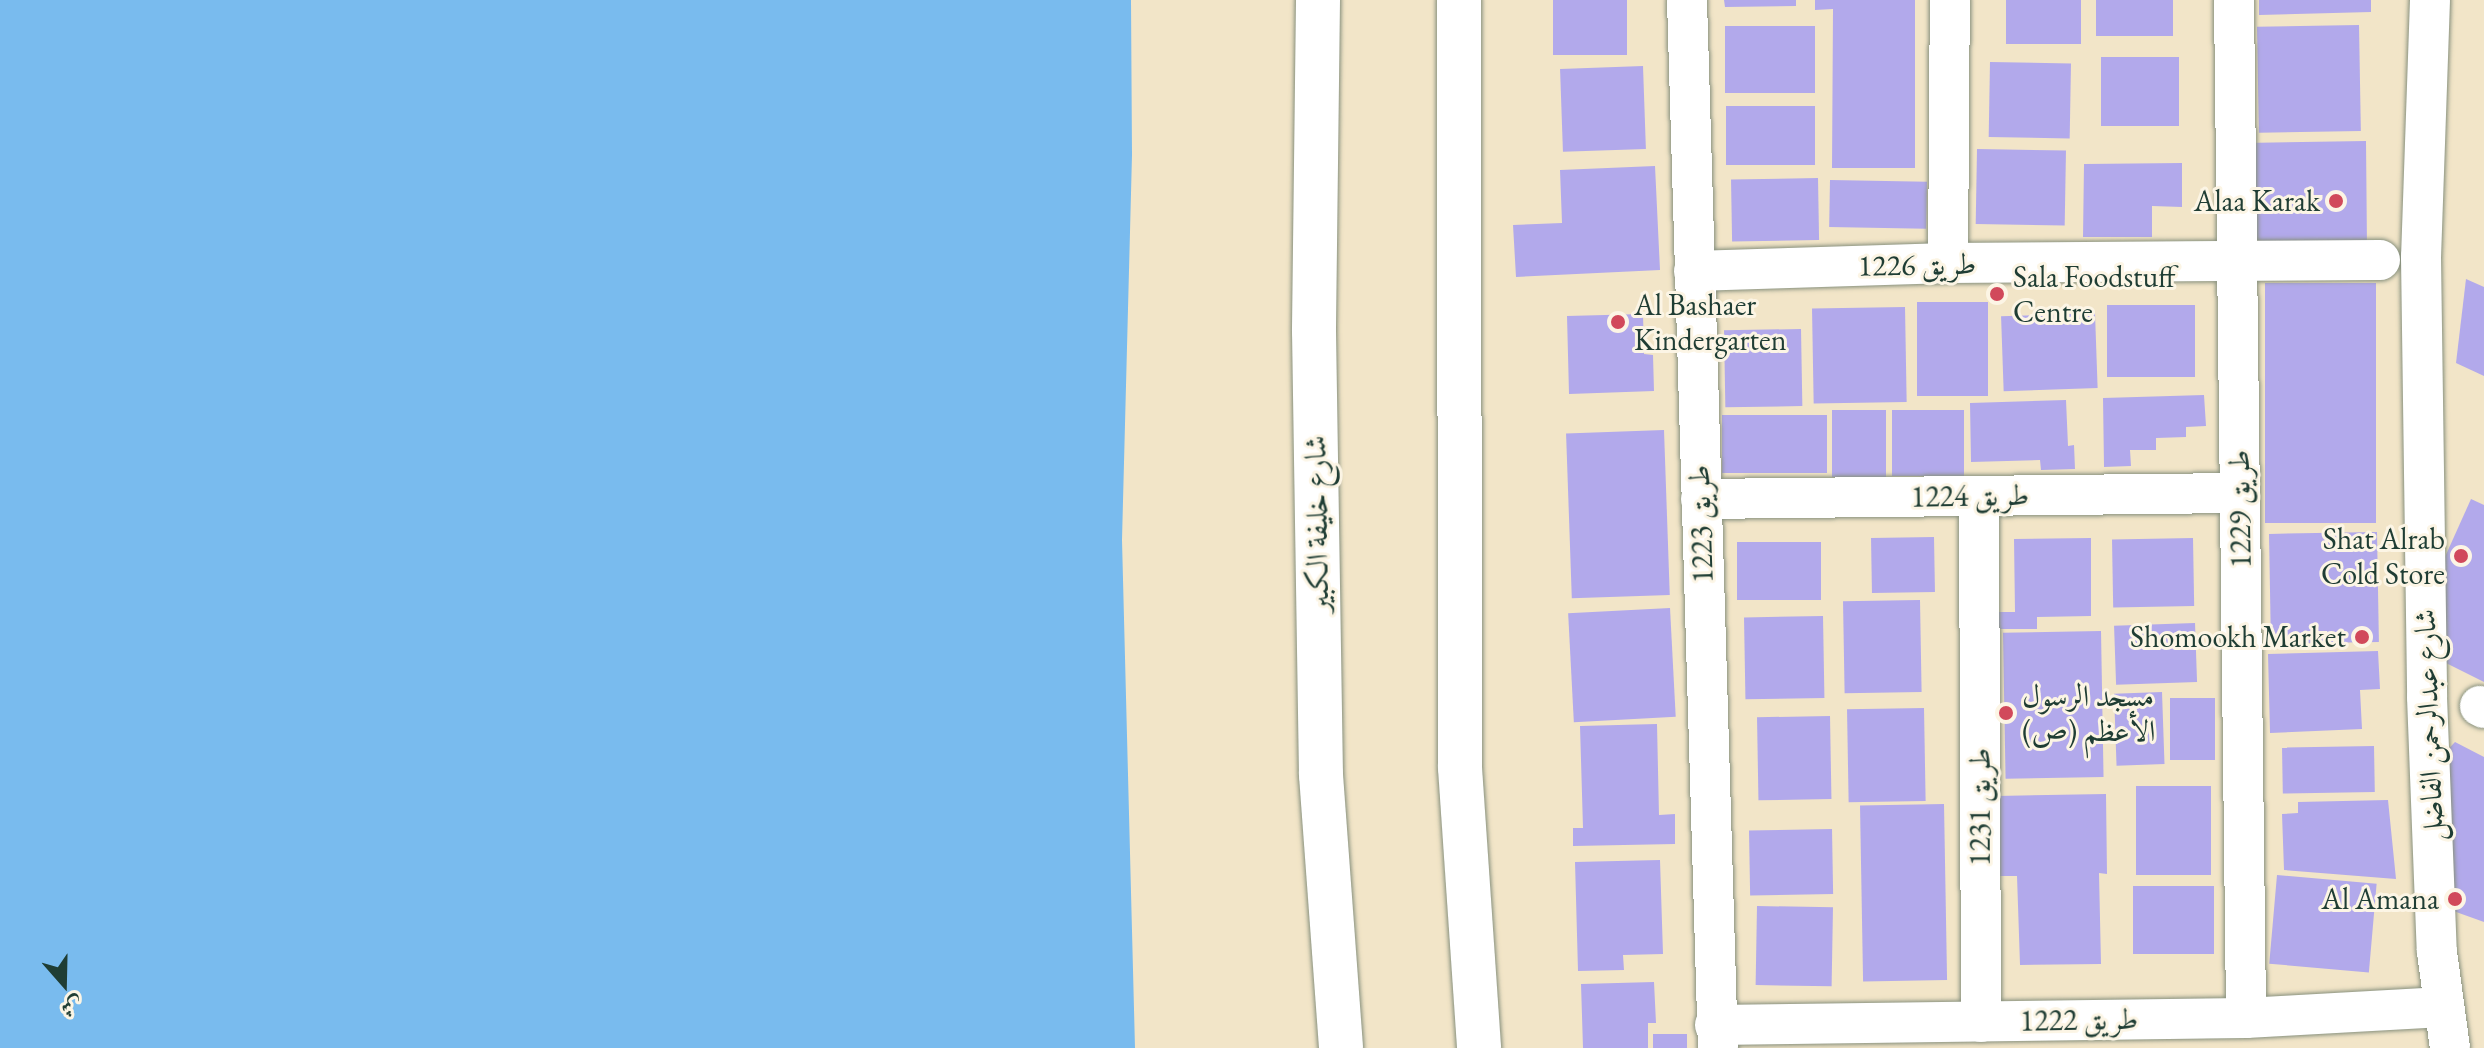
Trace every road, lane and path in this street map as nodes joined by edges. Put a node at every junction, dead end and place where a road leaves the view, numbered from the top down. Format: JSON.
{"nodes":[{"id":1,"x":1318,"y":0,"type":"edge"},
{"id":2,"x":1459,"y":0,"type":"edge"},
{"id":3,"x":1687,"y":0,"type":"edge"},
{"id":4,"x":1950,"y":0,"type":"edge"},
{"id":5,"x":2234,"y":0,"type":"edge"},
{"id":6,"x":2430,"y":0,"type":"edge"},
{"id":7,"x":2455,"y":0,"type":"edge"},
{"id":8,"x":2421,"y":257,"type":"junction"},
{"id":9,"x":2380,"y":260,"type":"dead end"},
{"id":10,"x":2235,"y":261,"type":"junction"},
{"id":11,"x":1948,"y":263,"type":"junction"},
{"id":12,"x":1694,"y":271,"type":"junction"},
{"id":13,"x":2240,"y":493,"type":"junction"},
{"id":14,"x":1979,"y":496,"type":"junction"},
{"id":15,"x":1701,"y":499,"type":"junction"},
{"id":16,"x":2443,"y":1007,"type":"junction"},
{"id":17,"x":2246,"y":1018,"type":"junction"},
{"id":18,"x":1981,"y":1022,"type":"junction"},
{"id":19,"x":2177,"y":1033,"type":"edge"},
{"id":20,"x":1716,"y":1036,"type":"edge"},
{"id":21,"x":1341,"y":1048,"type":"edge"},
{"id":22,"x":1479,"y":1048,"type":"edge"},
{"id":23,"x":2450,"y":1048,"type":"edge"}],
"edges":[{"from":1,"to":21,"type":"main road","name":"شارع خليفة الكبير"},
{"from":2,"to":22,"type":"main road"},
{"from":3,"to":12,"type":"street","name":"طريق 1223"},
{"from":4,"to":11,"type":"street"},
{"from":5,"to":10,"type":"street","name":"طريق 1229"},
{"from":6,"to":8,"type":"street","name":"شارع عبدالرحمن الفاضل"},
{"from":7,"to":8,"type":"street","name":"شارع عبدالرحمن الفاضل"},
{"from":8,"to":16,"type":"street","name":"شارع عبدالرحمن الفاضل"},
{"from":9,"to":10,"type":"street","name":"طريق 1226"},
{"from":10,"to":11,"type":"street","name":"طريق 1226"},
{"from":10,"to":13,"type":"street","name":"طريق 1229"},
{"from":11,"to":12,"type":"street","name":"طريق 1226"},
{"from":12,"to":15,"type":"street","name":"طريق 1223"},
{"from":13,"to":14,"type":"street","name":"طريق 1224"},
{"from":13,"to":17,"type":"street","name":"طريق 1229"},
{"from":14,"to":15,"type":"street","name":"طريق 1224"},
{"from":14,"to":18,"type":"street","name":"طريق 1231"},
{"from":15,"to":20,"type":"street","name":"طريق 1223"},
{"from":16,"to":17,"type":"street","name":"طريق 1222"},
{"from":16,"to":23,"type":"street","name":"شارع عبدالرحمن الفاضل"},
{"from":17,"to":19,"type":"street","name":"طريق 1222"},
{"from":18,"to":19,"type":"street","name":"طريق 1222"},
{"from":18,"to":20,"type":"street","name":"طريق 1222"}]}
